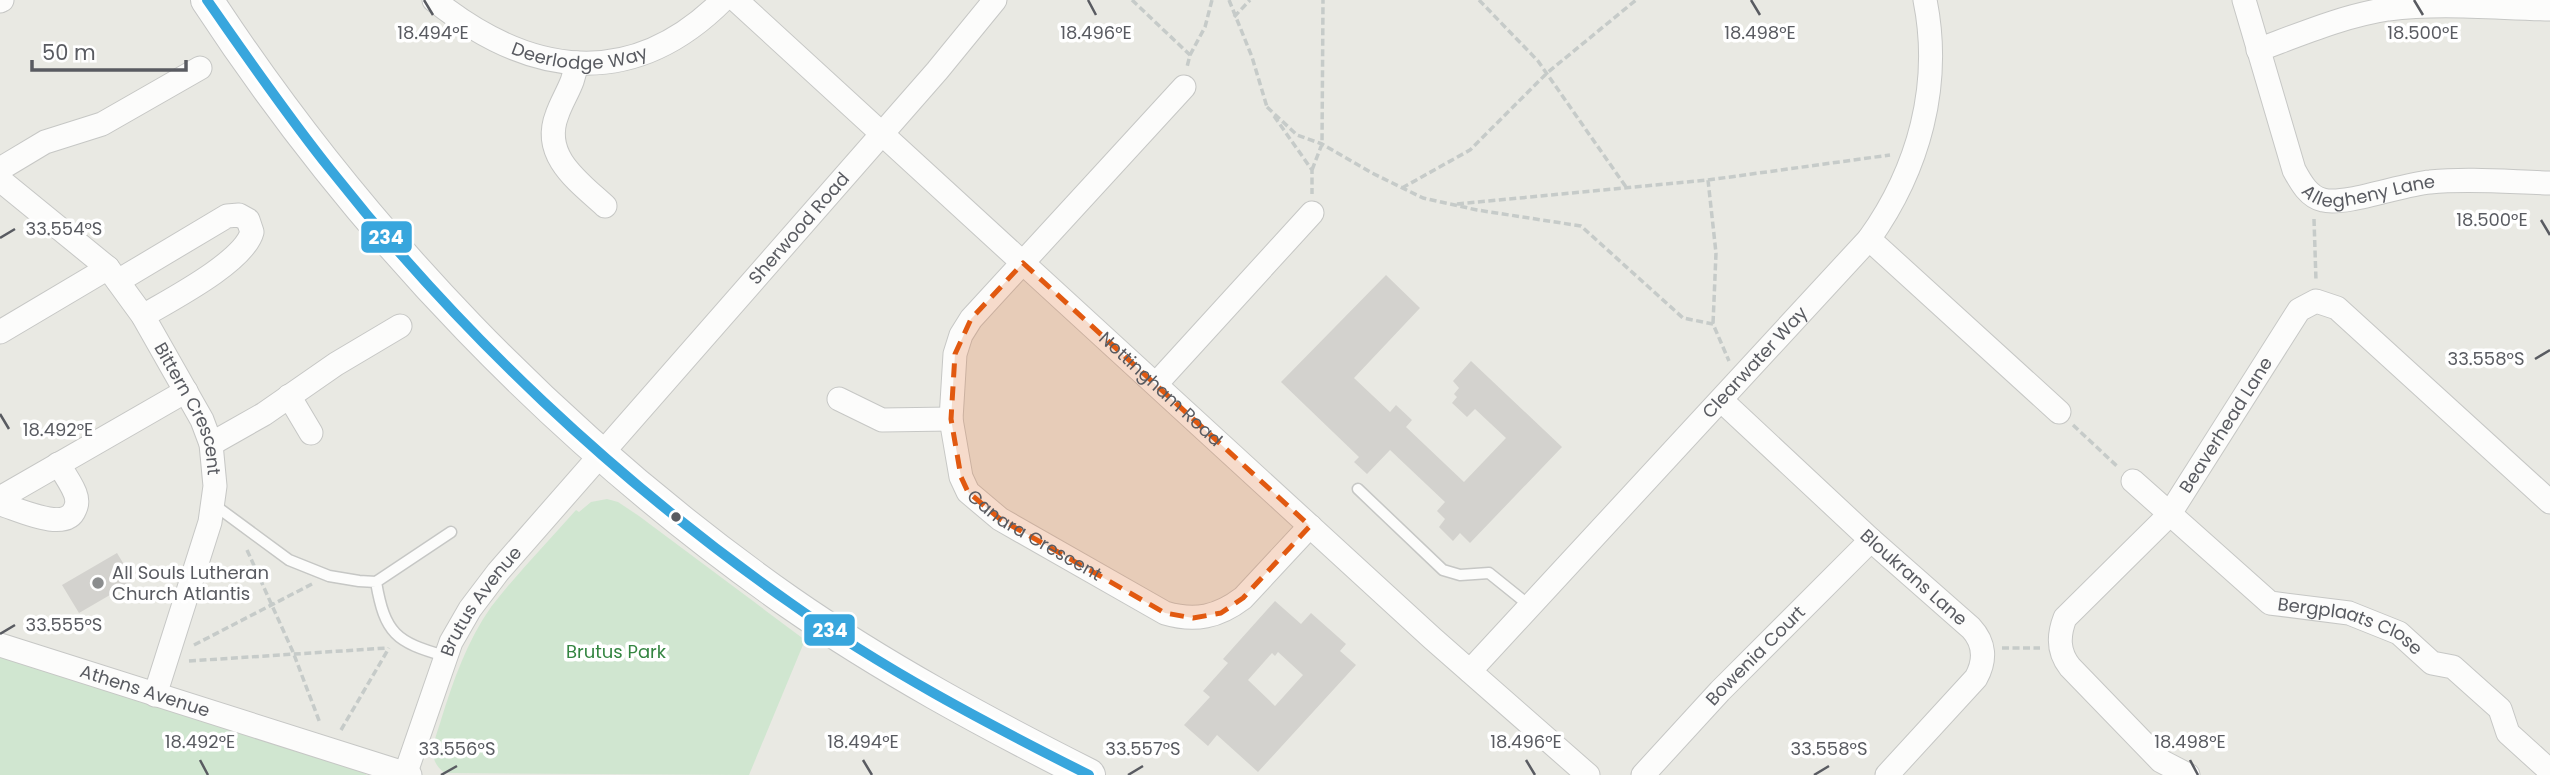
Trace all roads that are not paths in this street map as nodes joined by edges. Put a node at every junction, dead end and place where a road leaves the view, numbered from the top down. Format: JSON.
{"nodes":[{"id":1,"x":207,"y":0,"type":"edge"},
{"id":2,"x":434,"y":0,"type":"edge"},
{"id":3,"x":723,"y":0,"type":"edge"},
{"id":4,"x":736,"y":0,"type":"edge"},
{"id":5,"x":995,"y":0,"type":"edge"},
{"id":6,"x":1925,"y":0,"type":"edge"},
{"id":7,"x":2244,"y":0,"type":"edge"},
{"id":8,"x":2550,"y":9,"type":"edge"},
{"id":9,"x":2258,"y":50,"type":"junction"},
{"id":10,"x":576,"y":63,"type":"junction"},
{"id":11,"x":200,"y":68,"type":"dead end"},
{"id":12,"x":1184,"y":87,"type":"road end"},
{"id":13,"x":882,"y":133,"type":"junction"},
{"id":14,"x":0,"y":169,"type":"edge"},
{"id":15,"x":0,"y":180,"type":"edge"},
{"id":16,"x":2548,"y":189,"type":"edge"},
{"id":17,"x":605,"y":206,"type":"dead end"},
{"id":18,"x":1312,"y":213,"type":"road end"},
{"id":19,"x":1869,"y":239,"type":"junction"},
{"id":20,"x":1023,"y":263,"type":"junction"},
{"id":21,"x":113,"y":274,"type":"junction"},
{"id":22,"x":143,"y":316,"type":"junction"},
{"id":23,"x":400,"y":326,"type":"dead end"},
{"id":24,"x":0,"y":332,"type":"edge"},
{"id":25,"x":1156,"y":384,"type":"junction"},
{"id":26,"x":186,"y":391,"type":"junction"},
{"id":27,"x":289,"y":396,"type":"junction"},
{"id":28,"x":839,"y":399,"type":"dead end"},
{"id":29,"x":1721,"y":400,"type":"junction"},
{"id":30,"x":2059,"y":412,"type":"road end"},
{"id":31,"x":951,"y":419,"type":"junction"},
{"id":32,"x":311,"y":433,"type":"dead end"},
{"id":33,"x":211,"y":444,"type":"junction"},
{"id":34,"x":600,"y":452,"type":"junction"},
{"id":35,"x":58,"y":464,"type":"junction"},
{"id":36,"x":2133,"y":481,"type":"road end"},
{"id":37,"x":1358,"y":489,"type":"dead end"},
{"id":38,"x":0,"y":498,"type":"edge"},
{"id":39,"x":2550,"y":502,"type":"edge"},
{"id":40,"x":0,"y":504,"type":"edge"},
{"id":41,"x":213,"y":504,"type":"junction"},
{"id":42,"x":2169,"y":515,"type":"junction"},
{"id":43,"x":1310,"y":526,"type":"junction"},
{"id":44,"x":451,"y":531,"type":"dead end"},
{"id":45,"x":1871,"y":540,"type":"junction"},
{"id":46,"x":376,"y":582,"type":"junction"},
{"id":47,"x":1530,"y":606,"type":"junction"},
{"id":48,"x":0,"y":646,"type":"edge"},
{"id":49,"x":444,"y":656,"type":"junction"},
{"id":50,"x":1470,"y":671,"type":"junction"},
{"id":51,"x":155,"y":695,"type":"junction"},
{"id":52,"x":2550,"y":771,"type":"edge"},
{"id":53,"x":1891,"y":774,"type":"edge"},
{"id":54,"x":407,"y":775,"type":"edge"},
{"id":55,"x":1089,"y":775,"type":"edge"},
{"id":56,"x":1588,"y":775,"type":"edge"},
{"id":57,"x":1643,"y":775,"type":"edge"},
{"id":58,"x":2188,"y":775,"type":"edge"}],
"edges":[{"from":1,"to":34,"type":"main road"},
{"from":2,"to":10,"type":"street","name":"Deerlodge Way"},
{"from":3,"to":10,"type":"street","name":"Deerlodge Way"},
{"from":4,"to":13,"type":"street","name":"Nottingham Road"},
{"from":5,"to":13,"type":"street","name":"Sherwood Road"},
{"from":6,"to":19,"type":"street","name":"Clearwater Way"},
{"from":7,"to":9,"type":"street","name":"Allegheny Lane"},
{"from":8,"to":9,"type":"street"},
{"from":9,"to":16,"type":"street","name":"Allegheny Lane"},
{"from":10,"to":17,"type":"street"},
{"from":11,"to":14,"type":"street"},
{"from":12,"to":20,"type":"street","name":"Canara Crescent"},
{"from":13,"to":20,"type":"street","name":"Nottingham Road"},
{"from":13,"to":34,"type":"street","name":"Sherwood Road"},
{"from":15,"to":21,"type":"street","name":"Bittern Crescent"},
{"from":18,"to":25,"type":"street"},
{"from":19,"to":29,"type":"street","name":"Clearwater Way"},
{"from":19,"to":30,"type":"street"},
{"from":20,"to":25,"type":"street","name":"Nottingham Road"},
{"from":20,"to":31,"type":"street","name":"Canara Crescent"},
{"from":21,"to":22,"type":"street","name":"Bittern Crescent"},
{"from":21,"to":22,"type":"street"},
{"from":21,"to":24,"type":"street"},
{"from":22,"to":26,"type":"street","name":"Bittern Crescent"},
{"from":23,"to":27,"type":"street"},
{"from":25,"to":43,"type":"street","name":"Nottingham Road"},
{"from":26,"to":33,"type":"street","name":"Bittern Crescent"},
{"from":26,"to":35,"type":"street"},
{"from":27,"to":32,"type":"street"},
{"from":27,"to":33,"type":"street"},
{"from":28,"to":31,"type":"street"},
{"from":29,"to":45,"type":"street","name":"Bloukrans Lane"},
{"from":29,"to":47,"type":"street","name":"Clearwater Way"},
{"from":31,"to":43,"type":"street","name":"Canara Crescent"},
{"from":33,"to":41,"type":"street","name":"Bittern Crescent"},
{"from":34,"to":49,"type":"street","name":"Brutus Avenue"},
{"from":34,"to":55,"type":"main road"},
{"from":35,"to":38,"type":"street"},
{"from":35,"to":40,"type":"street"},
{"from":36,"to":42,"type":"street","name":"Bergplaats Close"},
{"from":37,"to":47,"type":"lane"},
{"from":39,"to":42,"type":"street","name":"Beaverhead Lane"},
{"from":41,"to":46,"type":"lane"},
{"from":41,"to":51,"type":"street","name":"Bittern Crescent"},
{"from":42,"to":52,"type":"street","name":"Bergplaats Close"},
{"from":42,"to":58,"type":"street","name":"Beaverhead Lane"},
{"from":43,"to":50,"type":"street","name":"Nottingham Road"},
{"from":44,"to":46,"type":"lane"},
{"from":45,"to":53,"type":"street","name":"Bloukrans Lane"},
{"from":45,"to":57,"type":"street","name":"Bowenia Court"},
{"from":46,"to":49,"type":"lane"},
{"from":47,"to":50,"type":"street","name":"Clearwater Way"},
{"from":48,"to":51,"type":"street","name":"Athens Avenue"},
{"from":49,"to":54,"type":"street","name":"Brutus Avenue"},
{"from":50,"to":56,"type":"street","name":"Nottingham Road"},
{"from":51,"to":54,"type":"street","name":"Athens Avenue"}]}
